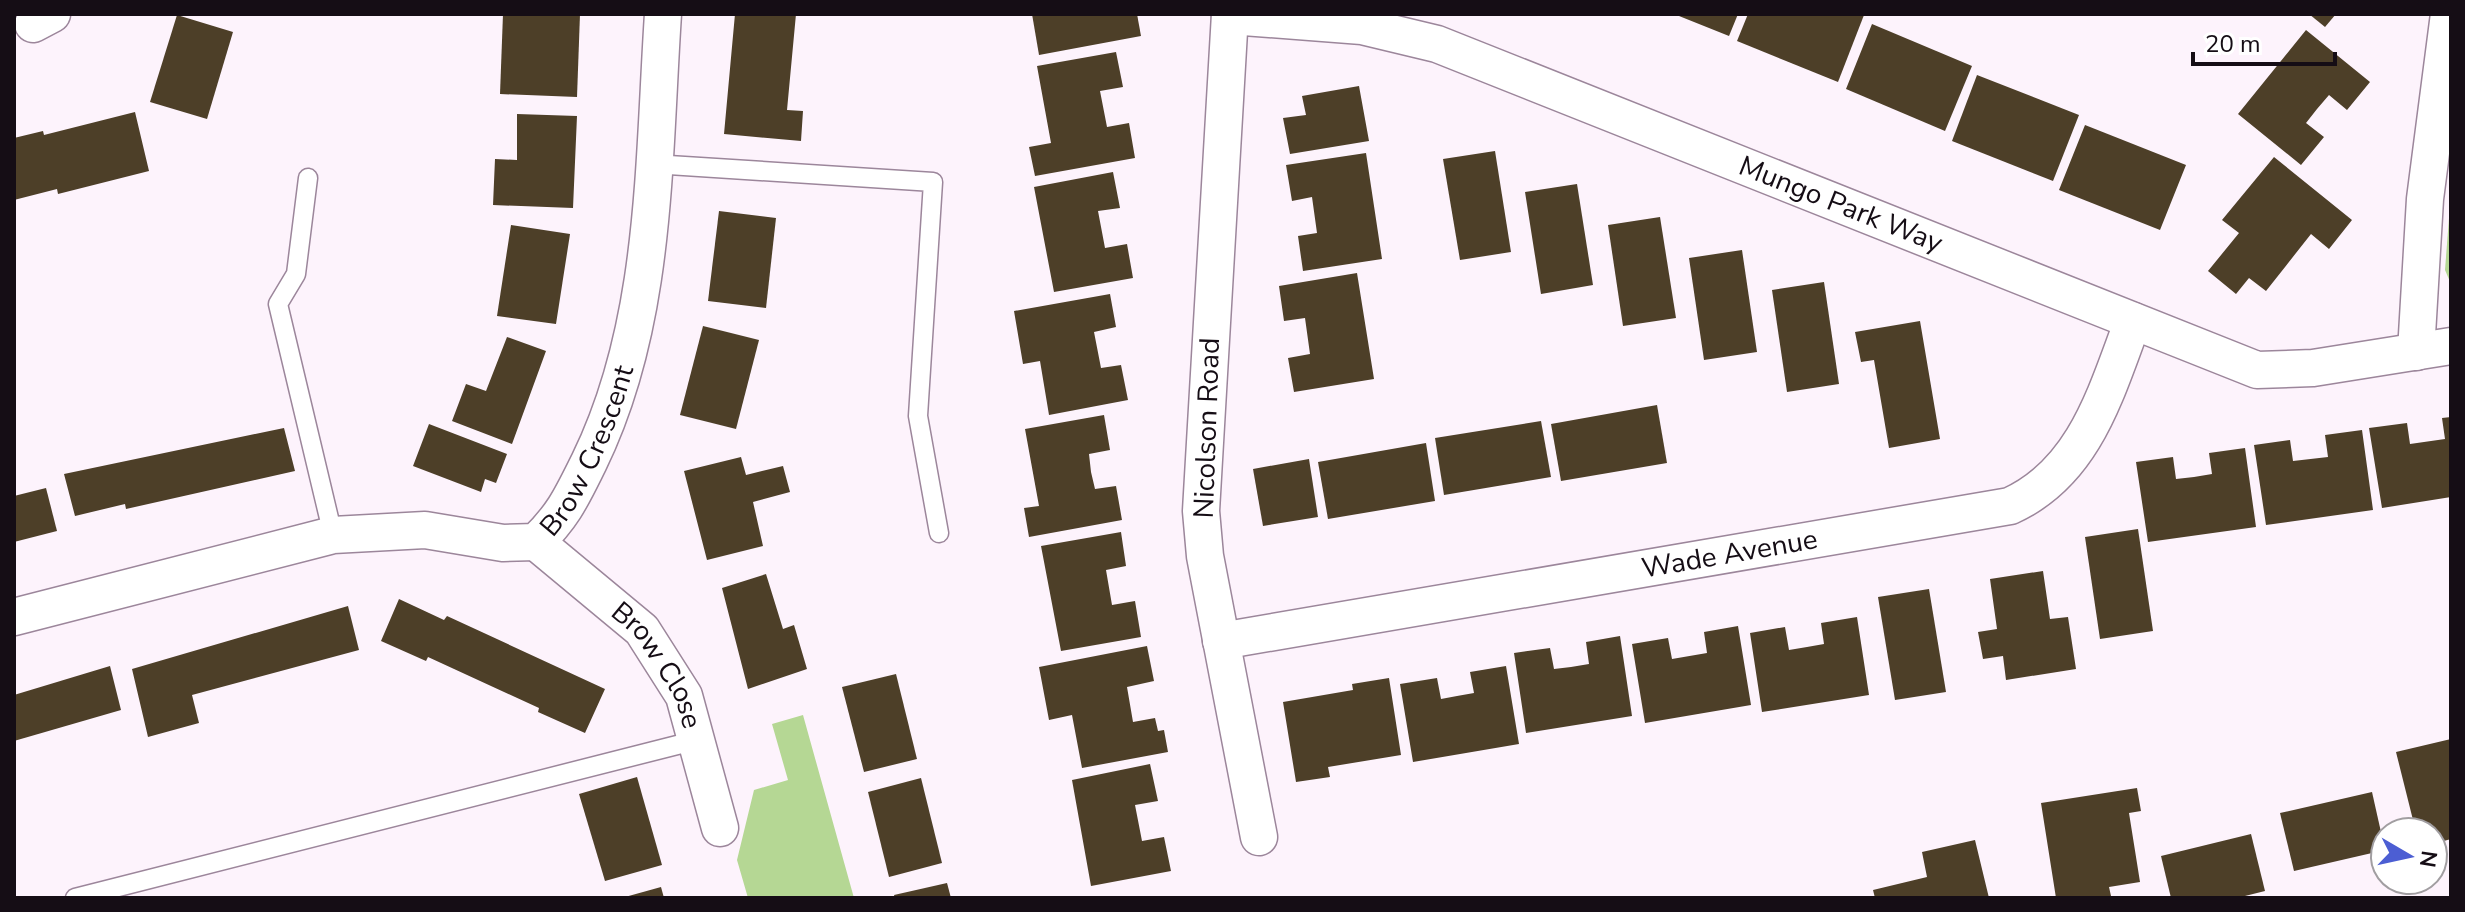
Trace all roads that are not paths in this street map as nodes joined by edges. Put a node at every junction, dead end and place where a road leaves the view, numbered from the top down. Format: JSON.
{"nodes":[{"id":1,"x":663,"y":14,"type":"edge"},
{"id":2,"x":2449,"y":14,"type":"edge"},
{"id":3,"x":1230,"y":15,"type":"edge"},
{"id":4,"x":653,"y":164,"type":"junction"},
{"id":5,"x":308,"y":178,"type":"dead end"},
{"id":6,"x":2133,"y":321,"type":"junction"},
{"id":7,"x":2434,"y":349,"type":"edge"},
{"id":8,"x":939,"y":533,"type":"dead end"},
{"id":9,"x":333,"y":535,"type":"junction"},
{"id":10,"x":536,"y":542,"type":"junction"},
{"id":11,"x":14,"y":617,"type":"edge"},
{"id":12,"x":1221,"y":641,"type":"junction"},
{"id":13,"x":697,"y":740,"type":"junction"},
{"id":14,"x":720,"y":828,"type":"dead end"},
{"id":15,"x":1259,"y":837,"type":"dead end"},
{"id":16,"x":75,"y":898,"type":"edge"}],
"edges":[{"from":1,"to":4,"type":"street","name":"Brow Crescent"},
{"from":2,"to":7,"type":"street"},
{"from":3,"to":6,"type":"street","name":"Mungo Park Way"},
{"from":3,"to":12,"type":"street","name":"Nicolson Road"},
{"from":4,"to":8,"type":"lane"},
{"from":4,"to":10,"type":"street","name":"Brow Crescent"},
{"from":5,"to":9,"type":"lane"},
{"from":6,"to":7,"type":"street","name":"Mungo Park Way"},
{"from":6,"to":12,"type":"street","name":"Wade Avenue"},
{"from":9,"to":10,"type":"street","name":"Brow Crescent"},
{"from":9,"to":11,"type":"street","name":"Brow Crescent"},
{"from":10,"to":13,"type":"street","name":"Brow Close"},
{"from":12,"to":15,"type":"street","name":"Nicolson Road"},
{"from":13,"to":14,"type":"street","name":"Brow Close"},
{"from":13,"to":16,"type":"lane"}]}
